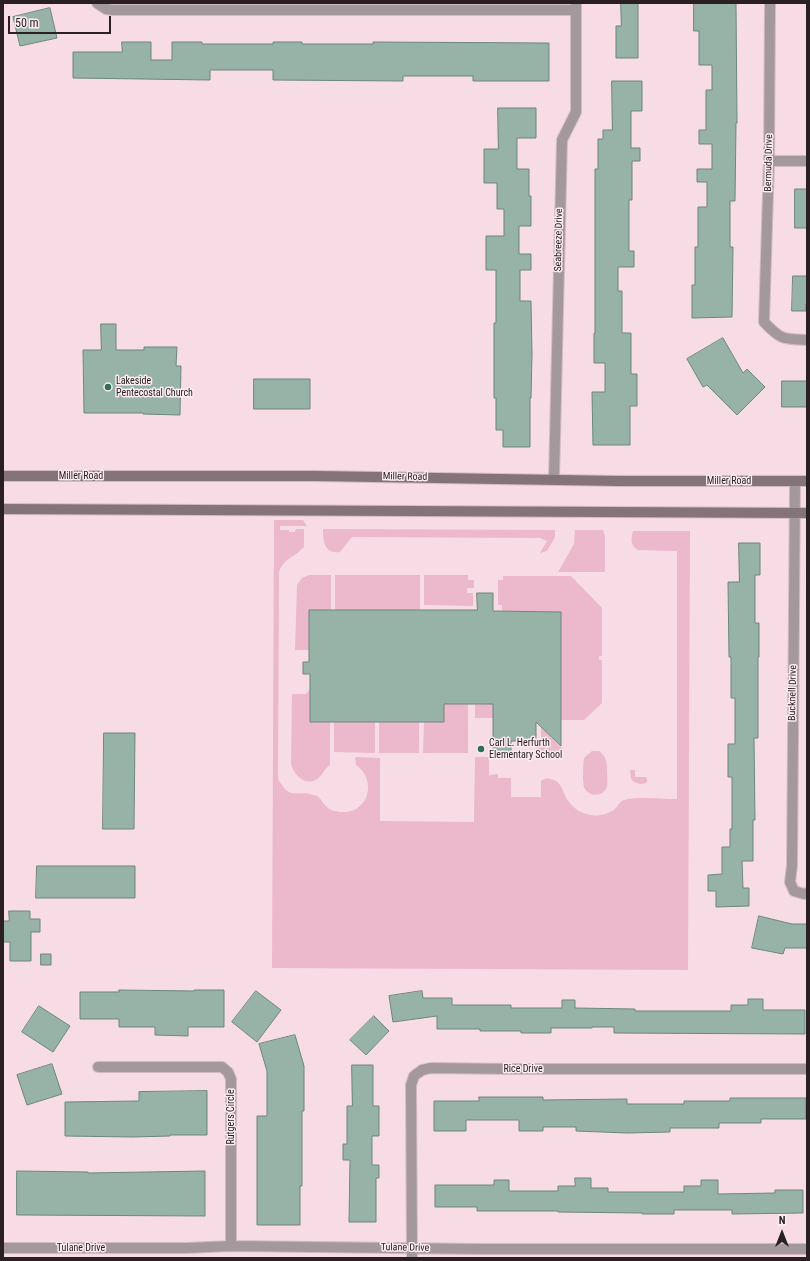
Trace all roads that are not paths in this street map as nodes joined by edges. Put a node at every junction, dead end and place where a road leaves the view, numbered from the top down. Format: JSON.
{"nodes":[{"id":1,"x":97,"y":3,"type":"edge"},
{"id":2,"x":770,"y":3,"type":"edge"},
{"id":3,"x":576,"y":6,"type":"edge"},
{"id":4,"x":769,"y":161,"type":"junction"},
{"id":5,"x":807,"y":161,"type":"edge"},
{"id":6,"x":807,"y":340,"type":"edge"},
{"id":7,"x":3,"y":476,"type":"edge"},
{"id":8,"x":554,"y":480,"type":"junction"},
{"id":9,"x":795,"y":481,"type":"junction"},
{"id":10,"x":807,"y":481,"type":"edge"},
{"id":11,"x":3,"y":509,"type":"edge"},
{"id":12,"x":795,"y":513,"type":"junction"},
{"id":13,"x":807,"y":514,"type":"edge"},
{"id":14,"x":807,"y":893,"type":"edge"},
{"id":15,"x":98,"y":1067,"type":"dead end"},
{"id":16,"x":807,"y":1069,"type":"edge"},
{"id":17,"x":231,"y":1246,"type":"junction"},
{"id":18,"x":3,"y":1248,"type":"edge"},
{"id":19,"x":133,"y":1248,"type":"junction"},
{"id":20,"x":807,"y":1249,"type":"edge"},
{"id":21,"x":412,"y":1253,"type":"edge"},
{"id":22,"x":134,"y":1258,"type":"edge"}],
"edges":[{"from":1,"to":3,"type":"street"},
{"from":2,"to":4,"type":"street","name":"Bermuda Drive"},
{"from":3,"to":8,"type":"street","name":"Seabreeze Drive"},
{"from":4,"to":5,"type":"street"},
{"from":4,"to":6,"type":"street","name":"Bermuda Drive"},
{"from":7,"to":8,"type":"main road","name":"Miller Road"},
{"from":8,"to":9,"type":"main road","name":"Miller Road"},
{"from":9,"to":10,"type":"main road","name":"Miller Road"},
{"from":9,"to":12,"type":"street","name":"Bucknell Drive"},
{"from":11,"to":12,"type":"main road"},
{"from":12,"to":13,"type":"main road"},
{"from":12,"to":14,"type":"street","name":"Bucknell Drive"},
{"from":15,"to":17,"type":"street","name":"Rutgers Circle"},
{"from":16,"to":21,"type":"street","name":"Rice Drive"},
{"from":17,"to":19,"type":"street","name":"Tulane Drive"},
{"from":17,"to":21,"type":"street","name":"Tulane Drive"},
{"from":18,"to":19,"type":"street","name":"Tulane Drive"},
{"from":19,"to":22,"type":"street"},
{"from":20,"to":21,"type":"street","name":"Tulane Drive"}]}
